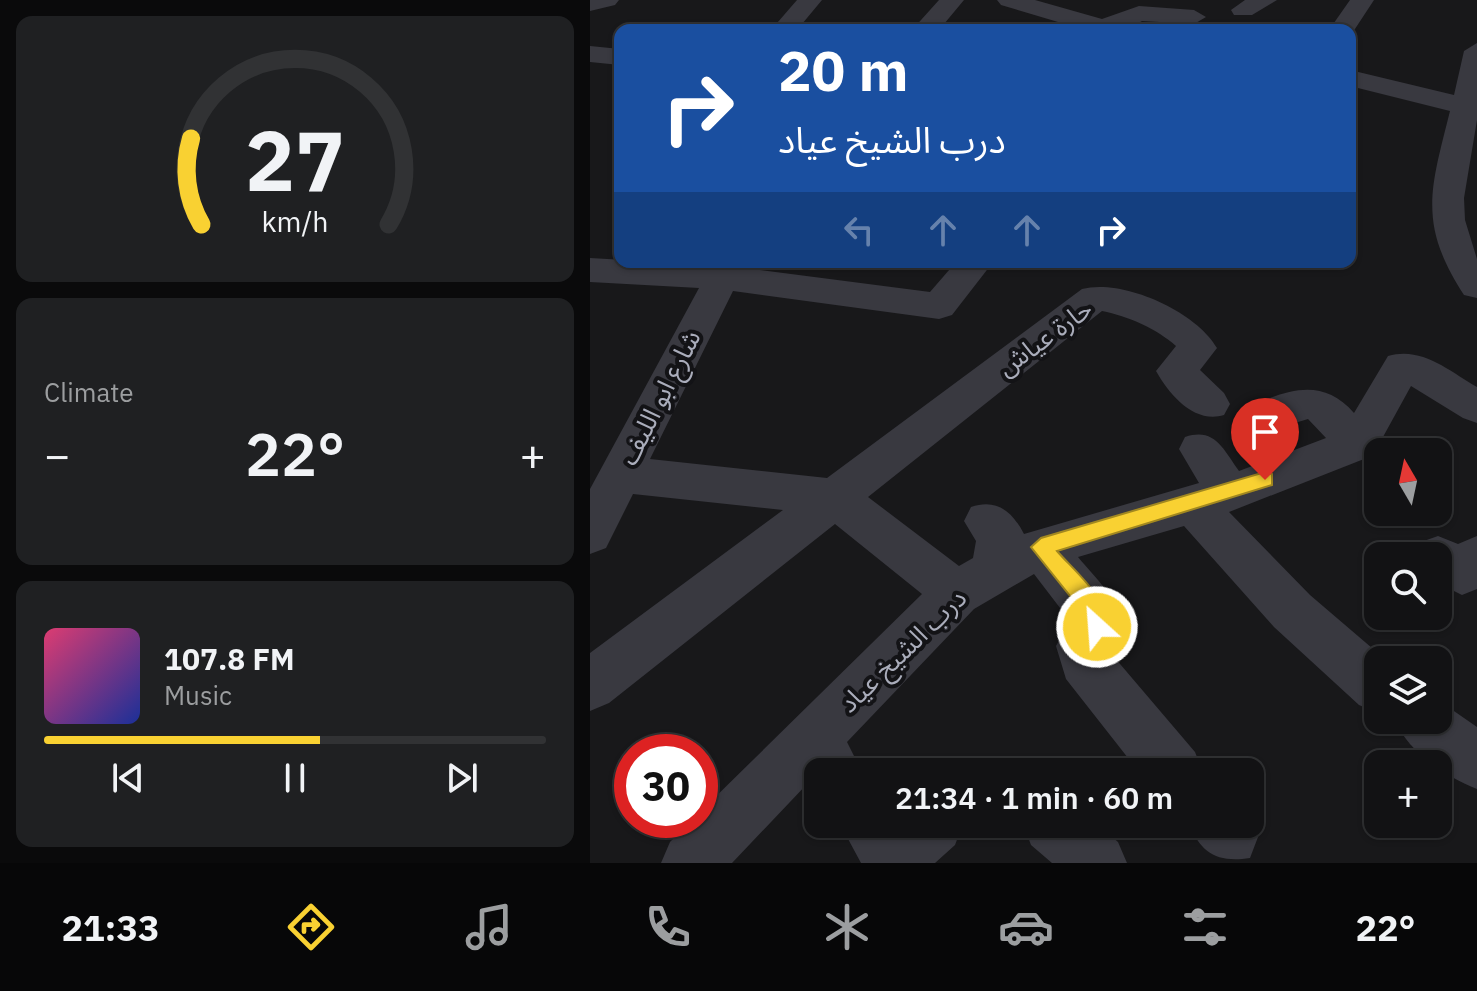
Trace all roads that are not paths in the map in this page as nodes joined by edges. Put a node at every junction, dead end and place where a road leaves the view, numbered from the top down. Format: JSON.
{"nodes":[{"id":1,"x":607,"y":0,"type":"edge"},
{"id":2,"x":810,"y":0,"type":"edge"},
{"id":3,"x":952,"y":0,"type":"edge"},
{"id":4,"x":1009,"y":0,"type":"edge"},
{"id":5,"x":1362,"y":0,"type":"edge"},
{"id":6,"x":590,"y":4,"type":"edge"},
{"id":7,"x":1064,"y":6,"type":"edge"},
{"id":8,"x":1194,"y":17,"type":"dead end"},
{"id":9,"x":789,"y":24,"type":"edge"},
{"id":10,"x":930,"y":24,"type":"edge"},
{"id":11,"x":1098,"y":24,"type":"edge"},
{"id":12,"x":1118,"y":24,"type":"edge"},
{"id":13,"x":1346,"y":24,"type":"edge"},
{"id":14,"x":1477,"y":51,"type":"edge"},
{"id":15,"x":590,"y":54,"type":"edge"},
{"id":16,"x":614,"y":56,"type":"edge"},
{"id":17,"x":1356,"y":79,"type":"edge"},
{"id":18,"x":1466,"y":106,"type":"junction"},
{"id":19,"x":1465,"y":147,"type":"edge"},
{"id":20,"x":970,"y":268,"type":"edge"},
{"id":21,"x":590,"y":270,"type":"edge"},
{"id":22,"x":726,"y":270,"type":"edge"},
{"id":23,"x":1477,"y":286,"type":"edge"},
{"id":24,"x":1210,"y":404,"type":"dead end"},
{"id":25,"x":1477,"y":407,"type":"edge"},
{"id":26,"x":1275,"y":413,"type":"dead end"},
{"id":27,"x":1354,"y":442,"type":"junction"},
{"id":28,"x":1200,"y":449,"type":"dead end"},
{"id":29,"x":619,"y":474,"type":"junction"},
{"id":30,"x":834,"y":497,"type":"junction"},
{"id":31,"x":1210,"y":498,"type":"junction"},
{"id":32,"x":987,"y":521,"type":"dead end"},
{"id":33,"x":590,"y":534,"type":"edge"},
{"id":34,"x":1020,"y":556,"type":"junction"},
{"id":35,"x":1477,"y":557,"type":"edge"},
{"id":36,"x":1452,"y":566,"type":"edge"},
{"id":37,"x":957,"y":593,"type":"junction"},
{"id":38,"x":1364,"y":675,"type":"edge"},
{"id":39,"x":590,"y":685,"type":"edge"},
{"id":40,"x":1441,"y":734,"type":"edge"},
{"id":41,"x":823,"y":756,"type":"edge"},
{"id":42,"x":1164,"y":758,"type":"edge"},
{"id":43,"x":1477,"y":761,"type":"edge"},
{"id":44,"x":1068,"y":838,"type":"edge"},
{"id":45,"x":694,"y":862,"type":"edge"},
{"id":46,"x":1097,"y":863,"type":"edge"}],
"edges":[{"from":1,"to":6,"type":"street"},
{"from":2,"to":9,"type":"street"},
{"from":3,"to":10,"type":"street"},
{"from":4,"to":7,"type":"street"},
{"from":5,"to":13,"type":"street"},
{"from":7,"to":11,"type":"street"},
{"from":8,"to":12,"type":"street"},
{"from":14,"to":18,"type":"street"},
{"from":15,"to":16,"type":"street"},
{"from":17,"to":18,"type":"street"},
{"from":18,"to":19,"type":"street"},
{"from":19,"to":23,"type":"street"},
{"from":20,"to":22,"type":"street"},
{"from":21,"to":22,"type":"street"},
{"from":22,"to":29,"type":"street","name":"شارع ابو الليف"},
{"from":24,"to":30,"type":"street","name":"حارة عياش"},
{"from":25,"to":27,"type":"street","name":"درب الشيخ عياد"},
{"from":26,"to":27,"type":"street"},
{"from":27,"to":31,"type":"street","name":"درب الشيخ عياد"},
{"from":28,"to":31,"type":"street"},
{"from":29,"to":30,"type":"street"},
{"from":29,"to":33,"type":"street","name":"شارع ابو الليف"},
{"from":30,"to":37,"type":"street"},
{"from":30,"to":39,"type":"street"},
{"from":31,"to":34,"type":"street","name":"درب الشيخ عياد"},
{"from":31,"to":38,"type":"street"},
{"from":32,"to":34,"type":"street"},
{"from":34,"to":37,"type":"street","name":"درب الشيخ عياد"},
{"from":34,"to":42,"type":"street"},
{"from":35,"to":36,"type":"street"},
{"from":37,"to":41,"type":"street","name":"درب الشيخ عياد"},
{"from":40,"to":43,"type":"street"},
{"from":41,"to":45,"type":"street","name":"درب الشيخ عياد"},
{"from":44,"to":46,"type":"street"}]}
